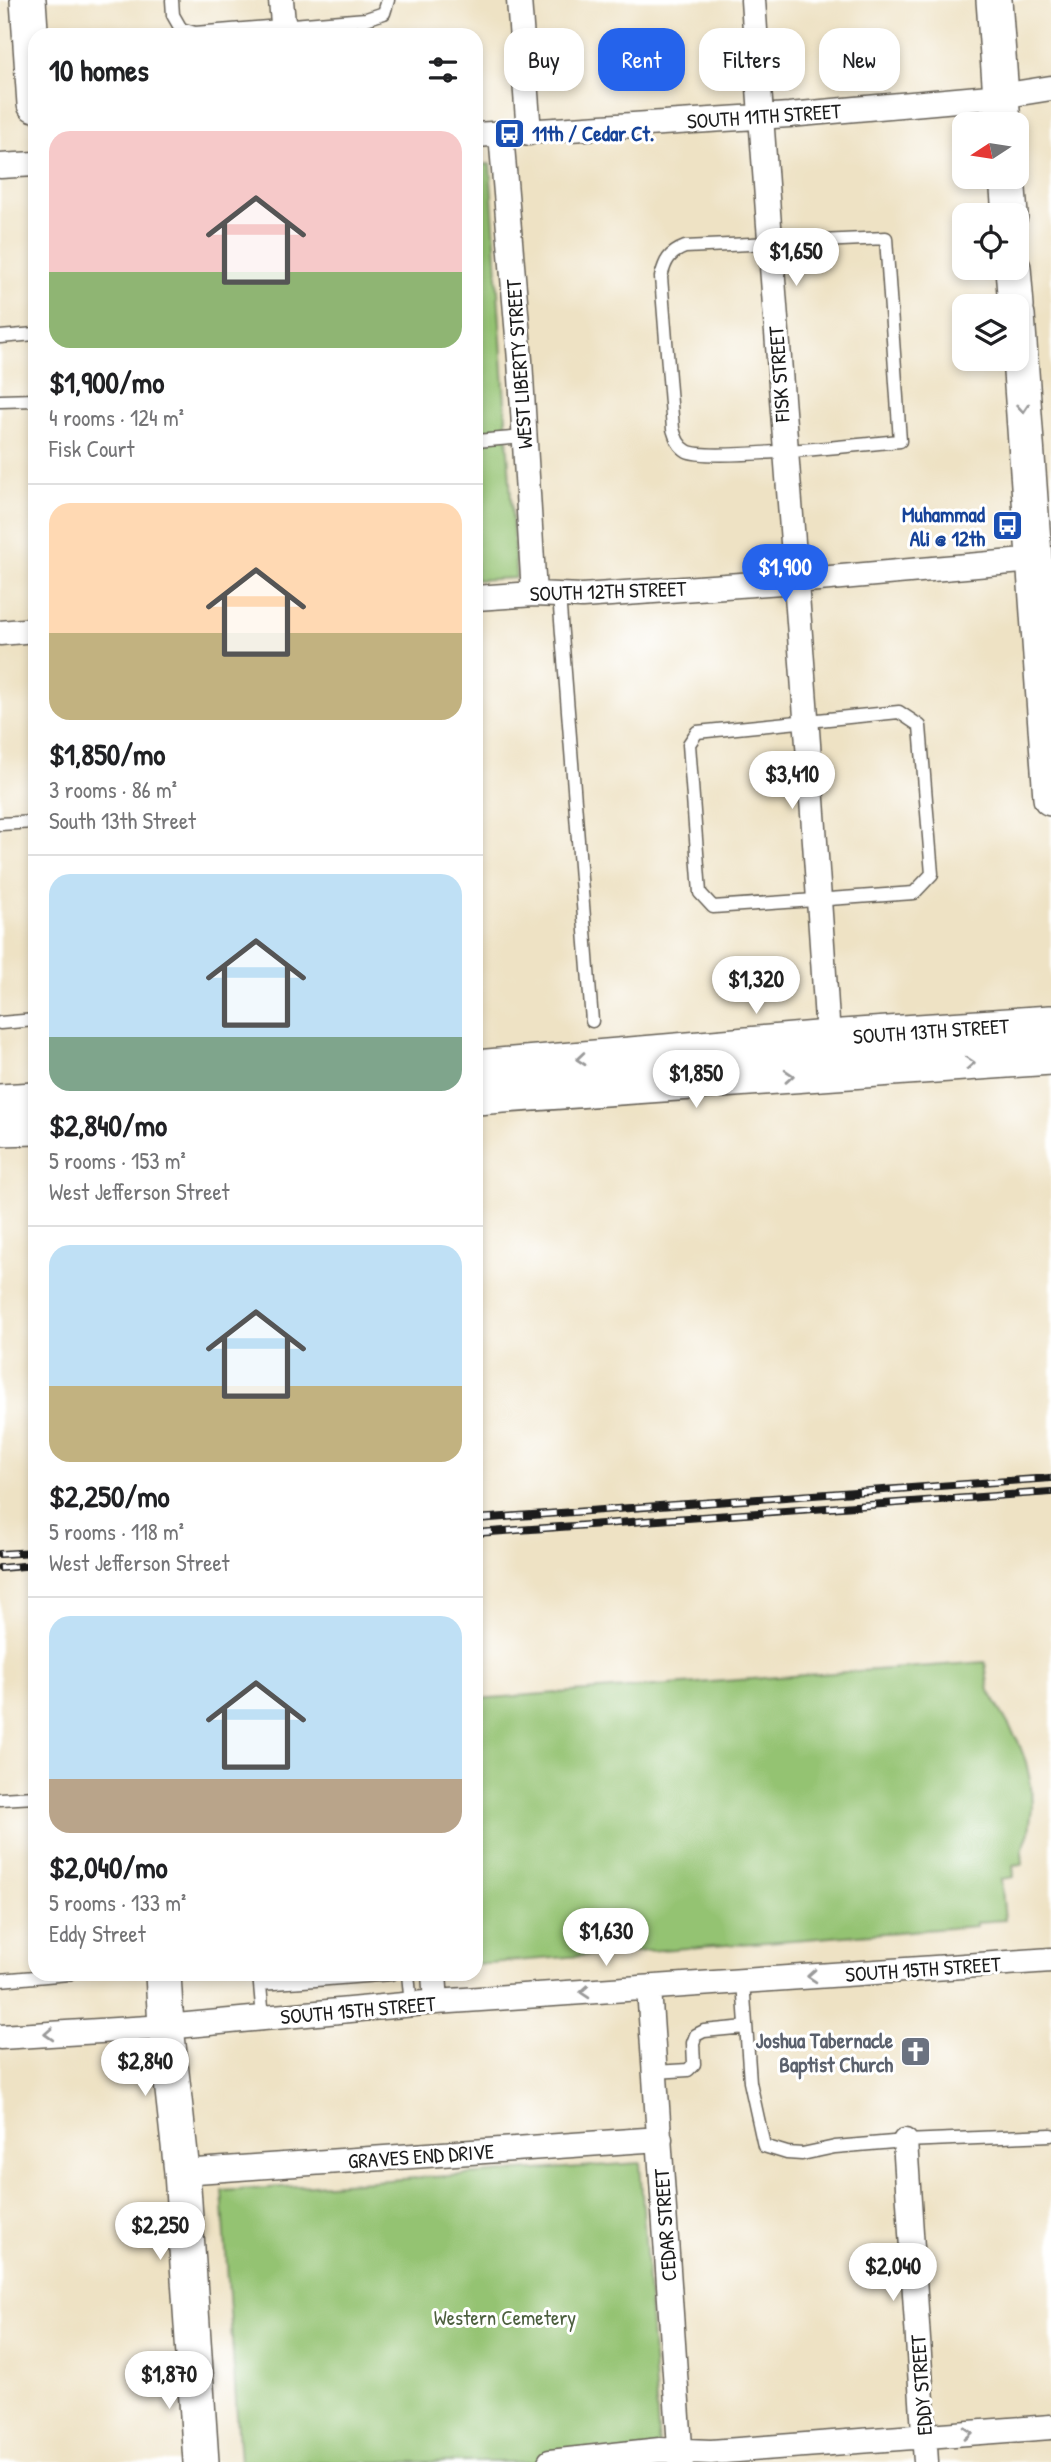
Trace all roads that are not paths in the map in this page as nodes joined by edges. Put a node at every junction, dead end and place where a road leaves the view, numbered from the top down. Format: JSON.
{"nodes":[{"id":1,"x":28,"y":0,"type":"edge"},
{"id":2,"x":172,"y":0,"type":"edge"},
{"id":3,"x":281,"y":0,"type":"edge"},
{"id":4,"x":388,"y":0,"type":"edge"},
{"id":5,"x":519,"y":0,"type":"edge"},
{"id":6,"x":753,"y":0,"type":"edge"},
{"id":7,"x":994,"y":0,"type":"edge"},
{"id":8,"x":30,"y":28,"type":"edge"},
{"id":9,"x":180,"y":28,"type":"edge"},
{"id":10,"x":284,"y":28,"type":"edge"},
{"id":11,"x":299,"y":28,"type":"edge"},
{"id":12,"x":1051,"y":88,"type":"edge"},
{"id":13,"x":1002,"y":110,"type":"edge"},
{"id":14,"x":760,"y":117,"type":"junction"},
{"id":15,"x":529,"y":133,"type":"junction"},
{"id":16,"x":501,"y":134,"type":"junction"},
{"id":17,"x":483,"y":135,"type":"edge"},
{"id":18,"x":28,"y":164,"type":"edge"},
{"id":19,"x":0,"y":166,"type":"edge"},
{"id":20,"x":770,"y":243,"type":"junction"},
{"id":21,"x":28,"y":335,"type":"edge"},
{"id":22,"x":0,"y":337,"type":"edge"},
{"id":23,"x":1025,"y":371,"type":"edge"},
{"id":24,"x":28,"y":400,"type":"edge"},
{"id":25,"x":0,"y":401,"type":"edge"},
{"id":26,"x":524,"y":437,"type":"junction"},
{"id":27,"x":483,"y":440,"type":"edge"},
{"id":28,"x":785,"y":451,"type":"junction"},
{"id":29,"x":1040,"y":482,"type":"edge"},
{"id":30,"x":1034,"y":560,"type":"junction"},
{"id":31,"x":796,"y":581,"type":"junction"},
{"id":32,"x":534,"y":594,"type":"junction"},
{"id":33,"x":559,"y":595,"type":"junction"},
{"id":34,"x":483,"y":598,"type":"edge"},
{"id":35,"x":28,"y":631,"type":"edge"},
{"id":36,"x":0,"y":633,"type":"edge"},
{"id":37,"x":807,"y":721,"type":"junction"},
{"id":38,"x":1051,"y":798,"type":"edge"},
{"id":39,"x":28,"y":822,"type":"edge"},
{"id":40,"x":0,"y":824,"type":"edge"},
{"id":41,"x":820,"y":898,"type":"junction"},
{"id":42,"x":28,"y":1021,"type":"edge"},
{"id":43,"x":592,"y":1021,"type":"dead end"},
{"id":44,"x":0,"y":1023,"type":"edge"},
{"id":45,"x":1051,"y":1023,"type":"edge"},
{"id":46,"x":828,"y":1038,"type":"junction"},
{"id":47,"x":1051,"y":1057,"type":"edge"},
{"id":48,"x":483,"y":1067,"type":"edge"},
{"id":49,"x":483,"y":1097,"type":"edge"},
{"id":50,"x":28,"y":1100,"type":"edge"},
{"id":51,"x":0,"y":1102,"type":"edge"},
{"id":52,"x":28,"y":1127,"type":"edge"},
{"id":53,"x":0,"y":1128,"type":"edge"},
{"id":54,"x":28,"y":1797,"type":"edge"},
{"id":55,"x":0,"y":1799,"type":"edge"},
{"id":56,"x":1051,"y":1960,"type":"edge"},
{"id":57,"x":28,"y":1978,"type":"edge"},
{"id":58,"x":0,"y":1980,"type":"edge"},
{"id":59,"x":163,"y":1981,"type":"edge"},
{"id":60,"x":260,"y":1981,"type":"edge"},
{"id":61,"x":412,"y":1981,"type":"edge"},
{"id":62,"x":432,"y":1981,"type":"edge"},
{"id":63,"x":743,"y":1981,"type":"junction"},
{"id":64,"x":649,"y":1988,"type":"junction"},
{"id":65,"x":424,"y":2004,"type":"junction"},
{"id":66,"x":263,"y":2018,"type":"junction"},
{"id":67,"x":166,"y":2027,"type":"junction"},
{"id":68,"x":746,"y":2027,"type":"junction"},
{"id":69,"x":0,"y":2037,"type":"edge"},
{"id":70,"x":655,"y":2072,"type":"junction"},
{"id":71,"x":1051,"y":2136,"type":"edge"},
{"id":72,"x":660,"y":2139,"type":"junction"},
{"id":73,"x":905,"y":2141,"type":"junction"},
{"id":74,"x":182,"y":2172,"type":"junction"},
{"id":75,"x":1051,"y":2427,"type":"edge"},
{"id":76,"x":924,"y":2437,"type":"junction"},
{"id":77,"x":681,"y":2456,"type":"edge"},
{"id":78,"x":201,"y":2462,"type":"edge"},
{"id":79,"x":550,"y":2462,"type":"edge"},
{"id":80,"x":926,"y":2462,"type":"edge"}],
"edges":[{"from":1,"to":8,"type":"street"},
{"from":2,"to":9,"type":"lane"},
{"from":3,"to":10,"type":"street"},
{"from":4,"to":11,"type":"lane"},
{"from":5,"to":15,"type":"street"},
{"from":6,"to":14,"type":"street","name":"FISK STREET"},
{"from":7,"to":13,"type":"street"},
{"from":12,"to":13,"type":"street","name":"SOUTH 11TH STREET"},
{"from":13,"to":14,"type":"street","name":"SOUTH 11TH STREET"},
{"from":14,"to":15,"type":"street","name":"SOUTH 11TH STREET"},
{"from":14,"to":20,"type":"street","name":"FISK STREET"},
{"from":15,"to":16,"type":"street","name":"SOUTH 11TH STREET"},
{"from":16,"to":17,"type":"street","name":"SOUTH 11TH STREET"},
{"from":16,"to":26,"type":"street","name":"WEST LIBERTY STREET"},
{"from":18,"to":19,"type":"street"},
{"from":20,"to":28,"type":"street","name":"FISK STREET"},
{"from":20,"to":28,"type":"lane"},
{"from":20,"to":28,"type":"lane"},
{"from":21,"to":22,"type":"lane"},
{"from":23,"to":29,"type":"street","one_way":true},
{"from":24,"to":25,"type":"lane"},
{"from":26,"to":27,"type":"lane"},
{"from":26,"to":32,"type":"street","name":"WEST LIBERTY STREET"},
{"from":28,"to":31,"type":"street","name":"FISK STREET"},
{"from":29,"to":30,"type":"street"},
{"from":30,"to":31,"type":"street","name":"SOUTH 12TH STREET"},
{"from":30,"to":38,"type":"street"},
{"from":31,"to":33,"type":"street","name":"SOUTH 12TH STREET"},
{"from":31,"to":37,"type":"street","name":"FISK STREET"},
{"from":32,"to":33,"type":"street","name":"SOUTH 12TH STREET"},
{"from":32,"to":34,"type":"street","name":"SOUTH 12TH STREET"},
{"from":33,"to":43,"type":"lane"},
{"from":35,"to":36,"type":"street"},
{"from":37,"to":41,"type":"street","name":"FISK STREET"},
{"from":37,"to":41,"type":"lane"},
{"from":37,"to":41,"type":"lane"},
{"from":39,"to":40,"type":"lane"},
{"from":41,"to":46,"type":"street","name":"FISK STREET"},
{"from":42,"to":44,"type":"lane"},
{"from":45,"to":46,"type":"street","name":"SOUTH 13TH STREET"},
{"from":46,"to":48,"type":"street","name":"SOUTH 13TH STREET","one_way":true},
{"from":49,"to":47,"type":"street","name":"SOUTH 13TH STREET","one_way":true},
{"from":50,"to":51,"type":"street"},
{"from":52,"to":53,"type":"street"},
{"from":54,"to":55,"type":"lane"},
{"from":56,"to":63,"type":"street","name":"SOUTH 15TH STREET","one_way":true},
{"from":57,"to":58,"type":"lane"},
{"from":59,"to":67,"type":"street"},
{"from":60,"to":66,"type":"lane"},
{"from":61,"to":65,"type":"lane"},
{"from":62,"to":65,"type":"street"},
{"from":63,"to":64,"type":"street","name":"SOUTH 15TH STREET"},
{"from":63,"to":68,"type":"lane"},
{"from":64,"to":65,"type":"street","name":"SOUTH 15TH STREET","one_way":true},
{"from":64,"to":70,"type":"street","name":"CEDAR STREET"},
{"from":65,"to":66,"type":"street","name":"SOUTH 15TH STREET"},
{"from":66,"to":67,"type":"street","name":"SOUTH 15TH STREET"},
{"from":67,"to":69,"type":"street","name":"SOUTH 15TH STREET","one_way":true},
{"from":67,"to":74,"type":"street"},
{"from":68,"to":70,"type":"lane"},
{"from":68,"to":73,"type":"lane"},
{"from":70,"to":72,"type":"street","name":"CEDAR STREET"},
{"from":71,"to":73,"type":"lane"},
{"from":72,"to":74,"type":"street","name":"GRAVES END DRIVE"},
{"from":72,"to":77,"type":"street","name":"CEDAR STREET"},
{"from":73,"to":76,"type":"street","name":"EDDY STREET"},
{"from":74,"to":78,"type":"street"},
{"from":76,"to":75,"type":"street","one_way":true},
{"from":76,"to":77,"type":"street"},
{"from":76,"to":80,"type":"street","name":"EDDY STREET"},
{"from":77,"to":79,"type":"street"}]}
